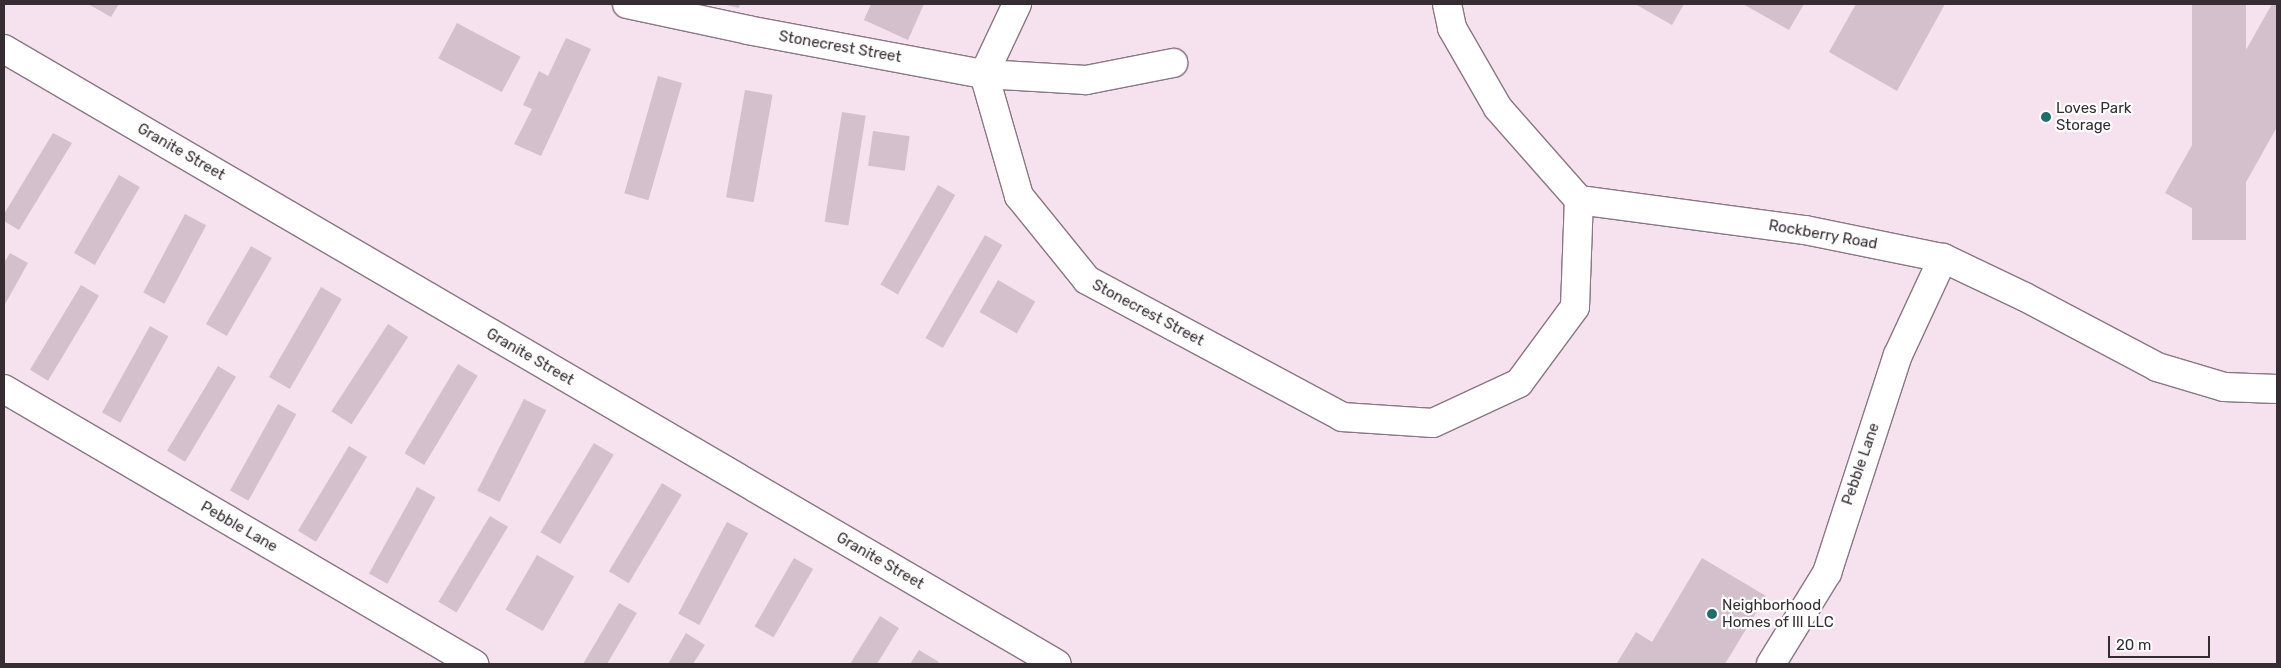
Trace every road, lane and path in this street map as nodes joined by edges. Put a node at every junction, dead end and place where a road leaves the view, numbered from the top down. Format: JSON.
{"nodes":[{"id":1,"x":627,"y":4,"type":"edge"},
{"id":2,"x":1017,"y":4,"type":"edge"},
{"id":3,"x":1446,"y":4,"type":"edge"},
{"id":4,"x":4,"y":49,"type":"edge"},
{"id":5,"x":1173,"y":63,"type":"dead end"},
{"id":6,"x":984,"y":74,"type":"junction"},
{"id":7,"x":1579,"y":200,"type":"junction"},
{"id":8,"x":1943,"y":258,"type":"junction"},
{"id":9,"x":4,"y":389,"type":"edge"},
{"id":10,"x":2277,"y":389,"type":"edge"},
{"id":11,"x":474,"y":664,"type":"edge"},
{"id":12,"x":1057,"y":664,"type":"edge"},
{"id":13,"x":1771,"y":664,"type":"edge"}],
"edges":[{"from":1,"to":6,"type":"street","name":"Stonecrest Street"},
{"from":2,"to":6,"type":"street"},
{"from":3,"to":7,"type":"street"},
{"from":4,"to":12,"type":"street","name":"Granite Street"},
{"from":5,"to":6,"type":"street"},
{"from":6,"to":7,"type":"street","name":"Stonecrest Street"},
{"from":7,"to":8,"type":"street","name":"Rockberry Road"},
{"from":8,"to":10,"type":"street","name":"Rockberry Road"},
{"from":8,"to":13,"type":"street","name":"Pebble Lane"},
{"from":9,"to":11,"type":"street","name":"Pebble Lane"}]}
